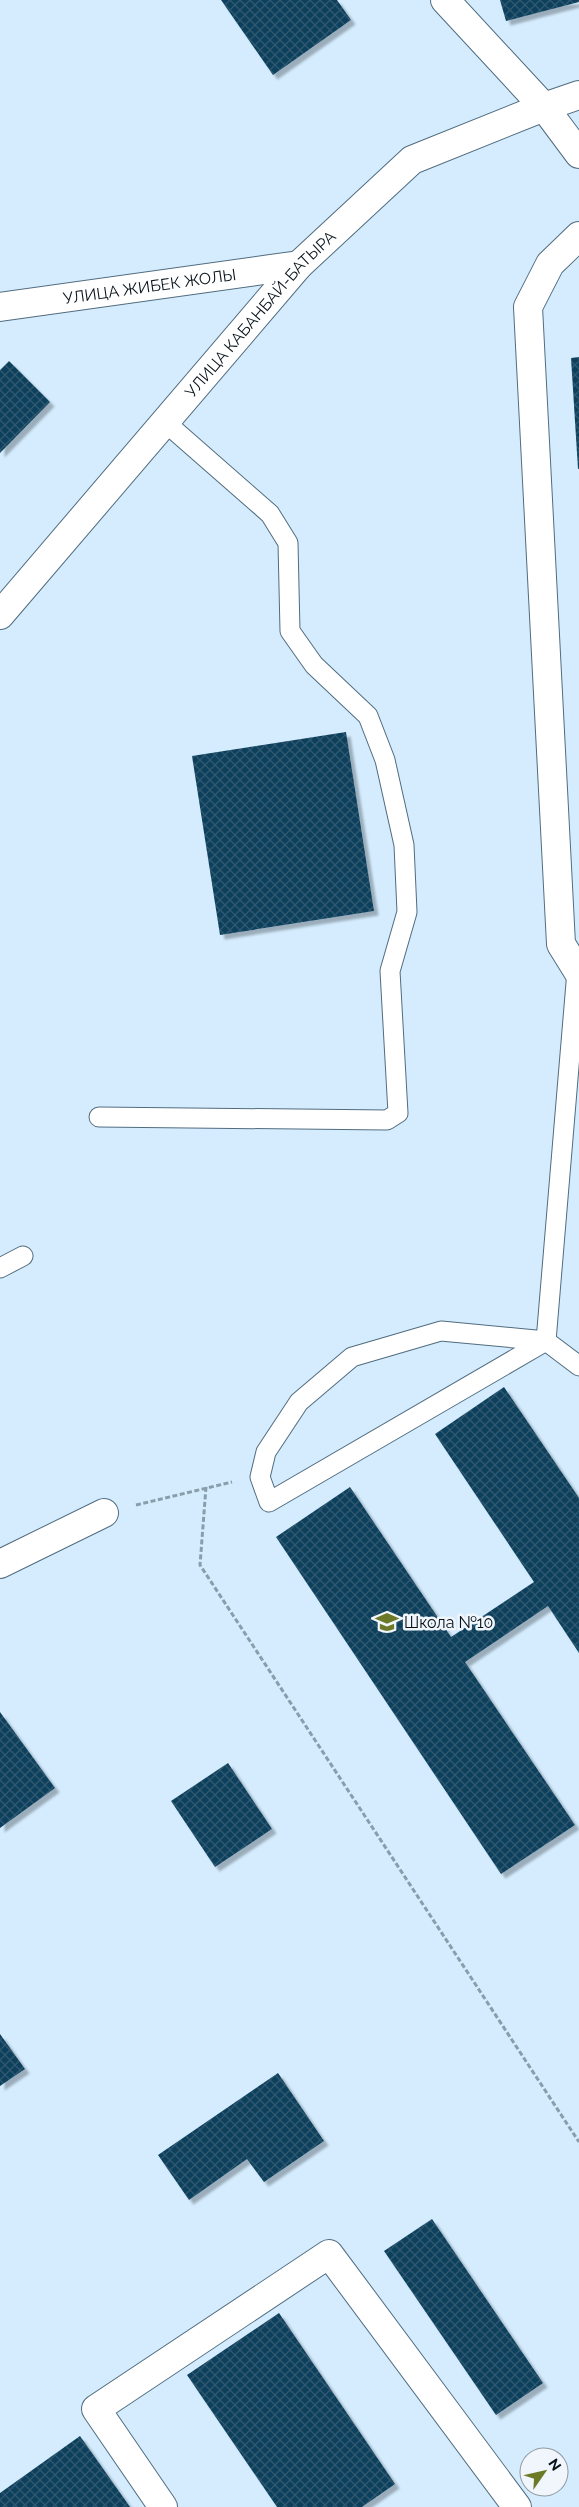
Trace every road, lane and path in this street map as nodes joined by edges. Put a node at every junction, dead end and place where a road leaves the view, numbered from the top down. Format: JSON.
{"nodes":[{"id":1,"x":445,"y":0,"type":"edge"},
{"id":2,"x":579,"y":95,"type":"edge"},
{"id":3,"x":544,"y":106,"type":"junction"},
{"id":4,"x":579,"y":154,"type":"edge"},
{"id":5,"x":579,"y":236,"type":"edge"},
{"id":6,"x":299,"y":265,"type":"junction"},
{"id":7,"x":0,"y":307,"type":"edge"},
{"id":8,"x":165,"y":422,"type":"junction"},
{"id":9,"x":0,"y":615,"type":"edge"},
{"id":10,"x":578,"y":972,"type":"edge"},
{"id":11,"x":99,"y":1117,"type":"dead end"},
{"id":12,"x":23,"y":1256,"type":"dead end"},
{"id":13,"x":0,"y":1268,"type":"edge"},
{"id":14,"x":546,"y":1341,"type":"junction"},
{"id":15,"x":579,"y":1366,"type":"edge"},
{"id":16,"x":260,"y":1477,"type":"junction"},
{"id":17,"x":206,"y":1487,"type":"junction"},
{"id":18,"x":104,"y":1513,"type":"joint"},
{"id":19,"x":0,"y":1564,"type":"edge"},
{"id":20,"x":579,"y":2142,"type":"edge"},
{"id":21,"x":163,"y":2507,"type":"edge"},
{"id":22,"x":516,"y":2507,"type":"edge"}],
"edges":[{"from":1,"to":3,"type":"street"},
{"from":2,"to":3,"type":"street","name":"УЛИЦА КАБАНБАЙ-БАТЫРА"},
{"from":3,"to":4,"type":"street"},
{"from":3,"to":6,"type":"street","name":"УЛИЦА КАБАНБАЙ-БАТЫРА"},
{"from":5,"to":10,"type":"street"},
{"from":6,"to":7,"type":"street","name":"УЛИЦА ЖИБЕК ЖОЛЫ"},
{"from":6,"to":8,"type":"street","name":"УЛИЦА КАБАНБАЙ-БАТЫРА"},
{"from":8,"to":9,"type":"street","name":"УЛИЦА КАБАНБАЙ-БАТЫРА"},
{"from":8,"to":11,"type":"lane"},
{"from":10,"to":14,"type":"lane"},
{"from":12,"to":13,"type":"lane"},
{"from":14,"to":15,"type":"lane"},
{"from":14,"to":16,"type":"lane"},
{"from":14,"to":16,"type":"lane"},
{"from":16,"to":17,"type":"path"},
{"from":17,"to":18,"type":"path"},
{"from":17,"to":20,"type":"path"},
{"from":18,"to":19,"type":"street"},
{"from":21,"to":22,"type":"street"}]}
